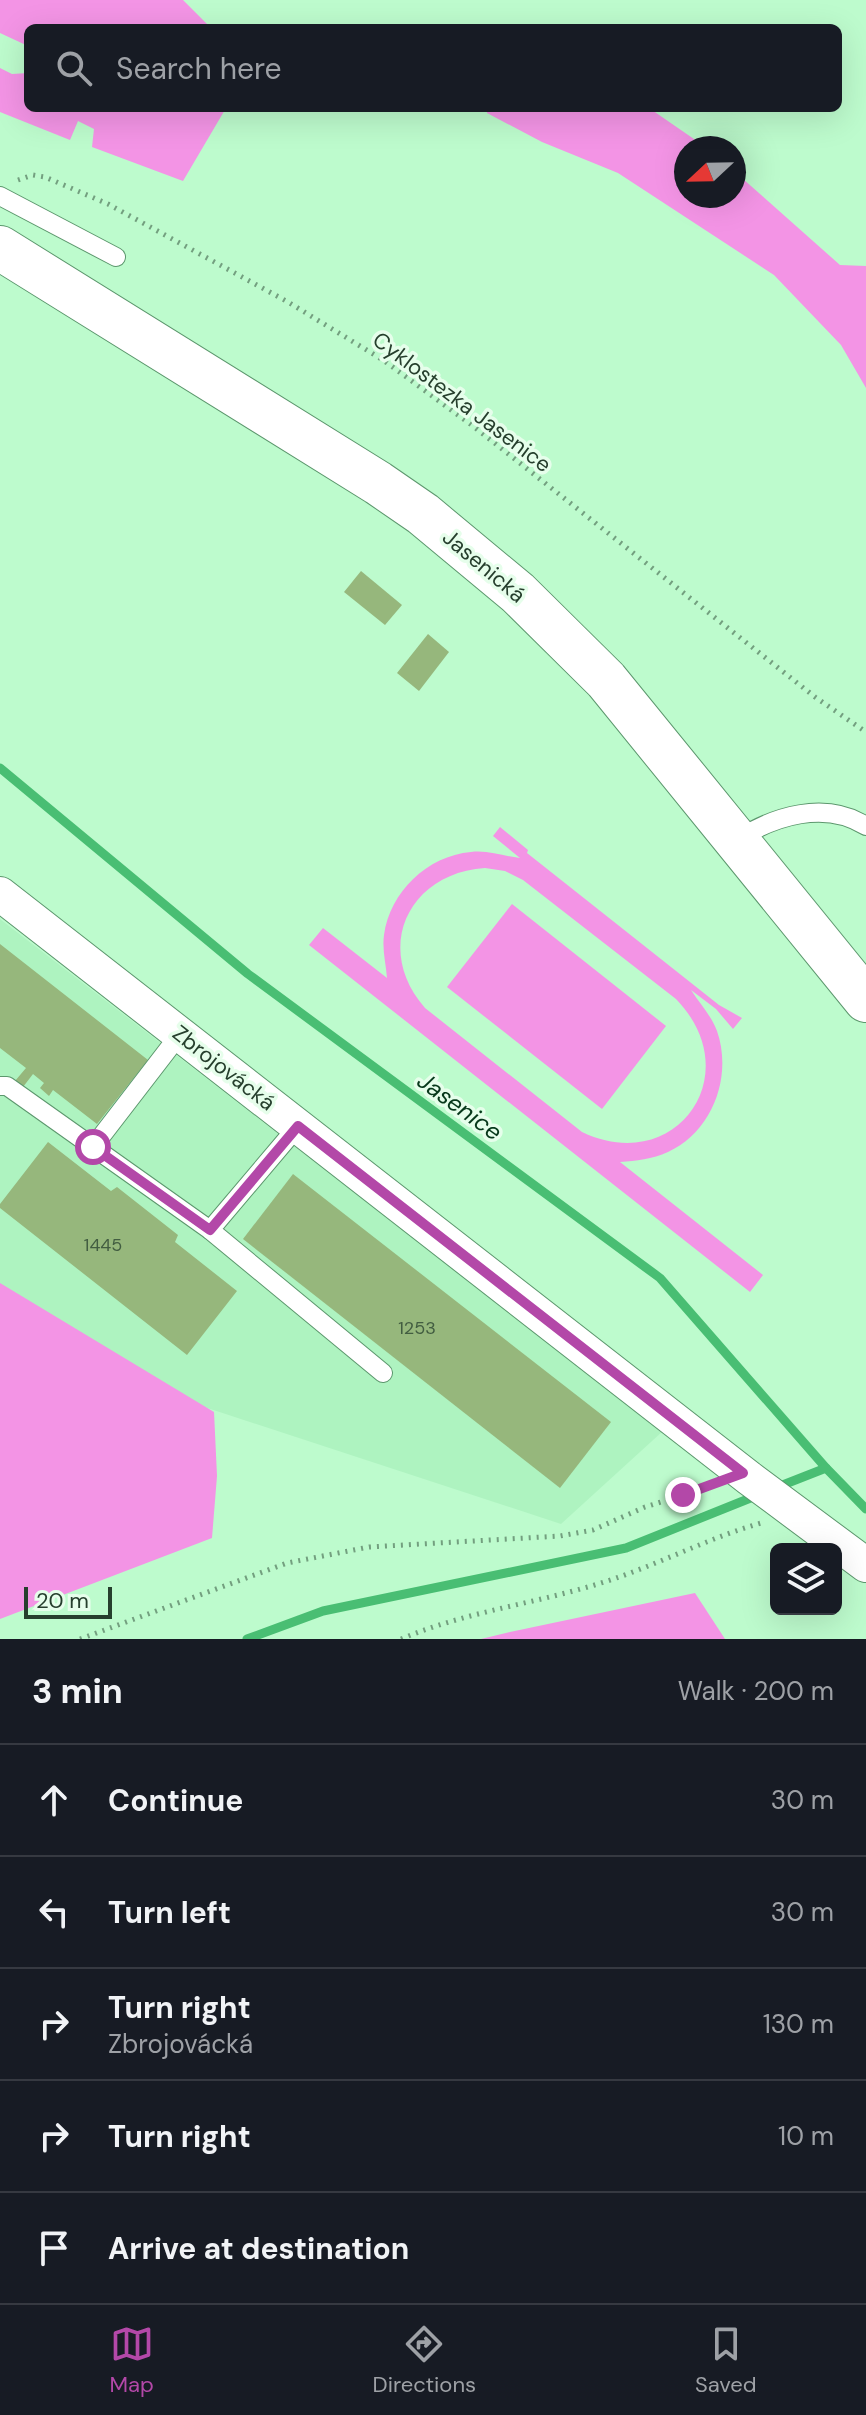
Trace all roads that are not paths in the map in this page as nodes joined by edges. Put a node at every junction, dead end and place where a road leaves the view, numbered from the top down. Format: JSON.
{"nodes":[{"id":1,"x":5,"y":190,"type":"edge"},
{"id":2,"x":0,"y":248,"type":"edge"},
{"id":3,"x":116,"y":257,"type":"dead end"},
{"id":4,"x":866,"y":826,"type":"edge"},
{"id":5,"x":737,"y":840,"type":"junction"},
{"id":6,"x":0,"y":894,"type":"edge"},
{"id":7,"x":866,"y":1000,"type":"edge"},
{"id":8,"x":180,"y":1034,"type":"junction"},
{"id":9,"x":0,"y":1086,"type":"edge"},
{"id":10,"x":298,"y":1126,"type":"junction"},
{"id":11,"x":93,"y":1147,"type":"junction"},
{"id":12,"x":210,"y":1230,"type":"junction"},
{"id":13,"x":383,"y":1373,"type":"dead end"},
{"id":14,"x":866,"y":1565,"type":"edge"}],
"edges":[{"from":1,"to":3,"type":"lane"},
{"from":2,"to":5,"type":"street","name":"Jasenická"},
{"from":4,"to":5,"type":"lane"},
{"from":5,"to":7,"type":"street","name":"Jasenická"},
{"from":6,"to":8,"type":"street","name":"Zbrojovácká"},
{"from":8,"to":10,"type":"street","name":"Zbrojovácká"},
{"from":8,"to":11,"type":"lane"},
{"from":9,"to":11,"type":"lane"},
{"from":10,"to":12,"type":"lane"},
{"from":10,"to":14,"type":"street","name":"Zbrojovácká"},
{"from":11,"to":12,"type":"lane"},
{"from":12,"to":13,"type":"lane"}]}
